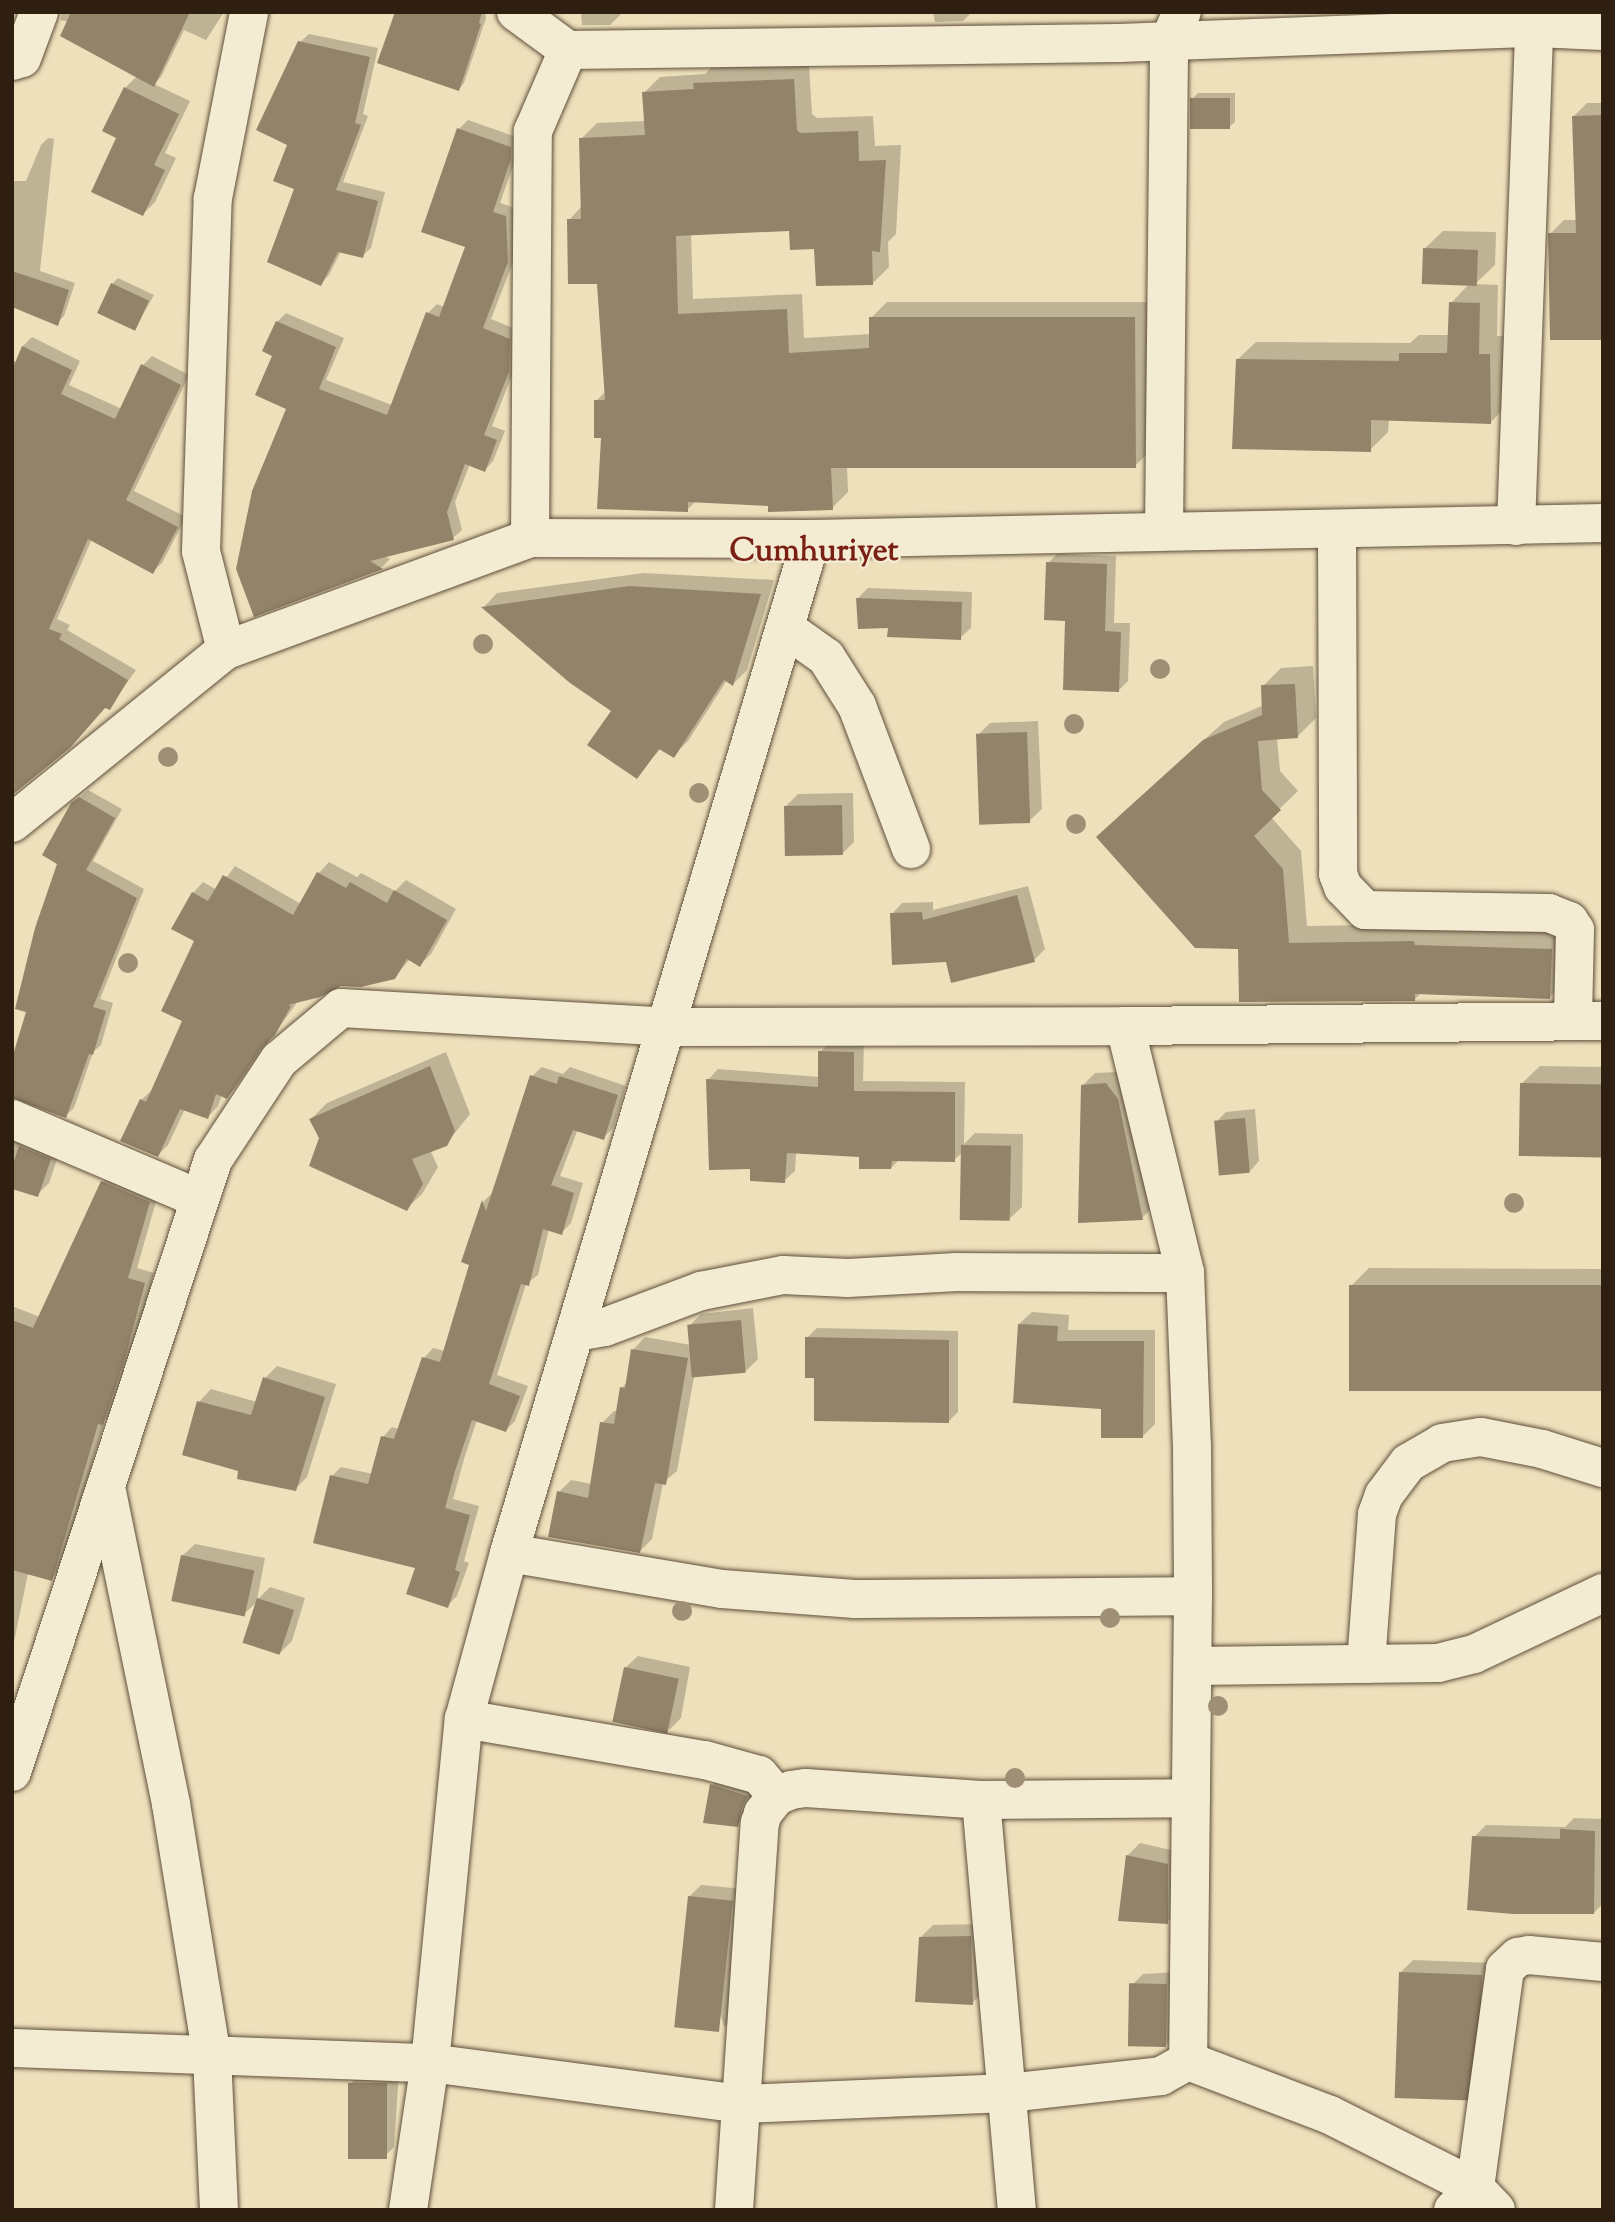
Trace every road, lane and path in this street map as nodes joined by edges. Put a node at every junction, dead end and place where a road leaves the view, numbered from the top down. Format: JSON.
{"nodes":[{"id":1,"x":40,"y":12,"type":"edge"},
{"id":2,"x":249,"y":12,"type":"edge"},
{"id":3,"x":516,"y":12,"type":"edge"},
{"id":4,"x":1538,"y":20,"type":"edge"},
{"id":5,"x":1176,"y":27,"type":"edge"},
{"id":6,"x":1603,"y":31,"type":"edge"},
{"id":7,"x":568,"y":50,"type":"junction"},
{"id":8,"x":12,"y":61,"type":"edge"},
{"id":9,"x":1603,"y":523,"type":"edge"},
{"id":10,"x":1516,"y":526,"type":"junction"},
{"id":11,"x":1337,"y":528,"type":"junction"},
{"id":12,"x":1164,"y":531,"type":"junction"},
{"id":13,"x":530,"y":538,"type":"junction"},
{"id":14,"x":811,"y":540,"type":"junction"},
{"id":15,"x":785,"y":628,"type":"junction"},
{"id":16,"x":226,"y":650,"type":"junction"},
{"id":17,"x":12,"y":823,"type":"edge"},
{"id":18,"x":911,"y":849,"type":"dead end"},
{"id":19,"x":1588,"y":1021,"type":"edge"},
{"id":20,"x":1125,"y":1026,"type":"junction"},
{"id":21,"x":667,"y":1027,"type":"junction"},
{"id":22,"x":12,"y":1119,"type":"edge"},
{"id":23,"x":200,"y":1199,"type":"junction"},
{"id":24,"x":1185,"y":1273,"type":"junction"},
{"id":25,"x":576,"y":1332,"type":"junction"},
{"id":26,"x":1603,"y":1468,"type":"edge"},
{"id":27,"x":106,"y":1485,"type":"junction"},
{"id":28,"x":509,"y":1553,"type":"junction"},
{"id":29,"x":1603,"y":1593,"type":"edge"},
{"id":30,"x":1193,"y":1596,"type":"junction"},
{"id":31,"x":1366,"y":1664,"type":"junction"},
{"id":32,"x":1193,"y":1666,"type":"junction"},
{"id":33,"x":464,"y":1719,"type":"junction"},
{"id":34,"x":12,"y":1772,"type":"edge"},
{"id":35,"x":777,"y":1796,"type":"junction"},
{"id":36,"x":1191,"y":1798,"type":"junction"},
{"id":37,"x":981,"y":1800,"type":"junction"},
{"id":38,"x":1603,"y":1962,"type":"edge"},
{"id":39,"x":12,"y":2048,"type":"edge"},
{"id":40,"x":212,"y":2056,"type":"junction"},
{"id":41,"x":1188,"y":2061,"type":"junction"},
{"id":42,"x":430,"y":2063,"type":"junction"},
{"id":43,"x":1008,"y":2093,"type":"junction"},
{"id":44,"x":743,"y":2104,"type":"junction"},
{"id":45,"x":1475,"y":2203,"type":"edge"},
{"id":46,"x":219,"y":2210,"type":"edge"},
{"id":47,"x":408,"y":2210,"type":"edge"},
{"id":48,"x":734,"y":2210,"type":"edge"},
{"id":49,"x":1017,"y":2210,"type":"edge"}],
"edges":[{"from":1,"to":8,"type":"street"},
{"from":2,"to":16,"type":"street"},
{"from":3,"to":7,"type":"street"},
{"from":4,"to":5,"type":"street"},
{"from":4,"to":6,"type":"street"},
{"from":4,"to":10,"type":"street"},
{"from":5,"to":7,"type":"street"},
{"from":5,"to":12,"type":"street"},
{"from":7,"to":13,"type":"street"},
{"from":9,"to":10,"type":"street"},
{"from":10,"to":11,"type":"street"},
{"from":11,"to":12,"type":"street"},
{"from":11,"to":19,"type":"street"},
{"from":12,"to":14,"type":"street"},
{"from":13,"to":14,"type":"street"},
{"from":13,"to":16,"type":"street"},
{"from":14,"to":15,"type":"street"},
{"from":15,"to":18,"type":"street"},
{"from":15,"to":21,"type":"street"},
{"from":16,"to":17,"type":"street"},
{"from":19,"to":20,"type":"street"},
{"from":20,"to":21,"type":"street"},
{"from":20,"to":24,"type":"street"},
{"from":21,"to":23,"type":"street"},
{"from":21,"to":25,"type":"street"},
{"from":22,"to":23,"type":"street"},
{"from":23,"to":27,"type":"street"},
{"from":24,"to":25,"type":"street"},
{"from":24,"to":30,"type":"street"},
{"from":25,"to":28,"type":"street"},
{"from":26,"to":31,"type":"street"},
{"from":27,"to":34,"type":"street"},
{"from":27,"to":40,"type":"street"},
{"from":28,"to":30,"type":"street"},
{"from":28,"to":33,"type":"street"},
{"from":29,"to":31,"type":"street"},
{"from":30,"to":32,"type":"street"},
{"from":31,"to":32,"type":"street"},
{"from":32,"to":36,"type":"street"},
{"from":33,"to":35,"type":"street"},
{"from":33,"to":42,"type":"street"},
{"from":35,"to":37,"type":"street"},
{"from":35,"to":44,"type":"street"},
{"from":36,"to":37,"type":"street"},
{"from":36,"to":41,"type":"street"},
{"from":37,"to":43,"type":"street"},
{"from":38,"to":45,"type":"street"},
{"from":39,"to":40,"type":"street"},
{"from":40,"to":42,"type":"street"},
{"from":40,"to":46,"type":"street"},
{"from":41,"to":43,"type":"street"},
{"from":41,"to":45,"type":"street"},
{"from":42,"to":44,"type":"street"},
{"from":42,"to":47,"type":"street"},
{"from":43,"to":44,"type":"street"},
{"from":43,"to":49,"type":"street"},
{"from":44,"to":48,"type":"street"}]}
